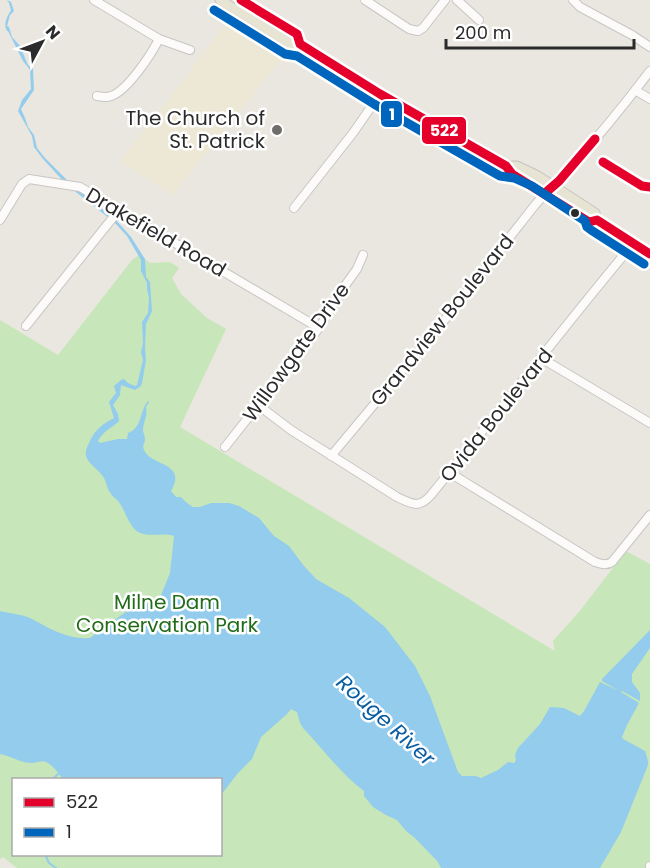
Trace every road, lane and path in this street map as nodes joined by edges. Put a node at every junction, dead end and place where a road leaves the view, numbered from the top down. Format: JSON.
{"nodes":[{"id":1,"x":94,"y":0,"type":"edge"},
{"id":2,"x":220,"y":0,"type":"edge"},
{"id":3,"x":365,"y":0,"type":"edge"},
{"id":4,"x":445,"y":0,"type":"edge"},
{"id":5,"x":457,"y":0,"type":"edge"},
{"id":6,"x":573,"y":0,"type":"edge"},
{"id":7,"x":244,"y":1,"type":"edge"},
{"id":8,"x":239,"y":11,"type":"junction"},
{"id":9,"x":479,"y":20,"type":"dead end"},
{"id":10,"x":159,"y":39,"type":"junction"},
{"id":11,"x":300,"y":44,"type":"junction"},
{"id":12,"x":650,"y":47,"type":"edge"},
{"id":13,"x":190,"y":51,"type":"dead end"},
{"id":14,"x":650,"y":70,"type":"edge"},
{"id":15,"x":635,"y":90,"type":"junction"},
{"id":16,"x":380,"y":94,"type":"junction"},
{"id":17,"x":97,"y":96,"type":"dead end"},
{"id":18,"x":650,"y":99,"type":"edge"},
{"id":19,"x":506,"y":165,"type":"junction"},
{"id":20,"x":554,"y":186,"type":"junction"},
{"id":21,"x":544,"y":194,"type":"junction"},
{"id":22,"x":294,"y":208,"type":"dead end"},
{"id":23,"x":119,"y":210,"type":"junction"},
{"id":24,"x":0,"y":220,"type":"edge"},
{"id":25,"x":597,"y":220,"type":"junction"},
{"id":26,"x":633,"y":244,"type":"junction"},
{"id":27,"x":650,"y":254,"type":"edge"},
{"id":28,"x":363,"y":255,"type":"dead end"},
{"id":29,"x":26,"y":326,"type":"dead end"},
{"id":30,"x":319,"y":328,"type":"junction"},
{"id":31,"x":541,"y":358,"type":"junction"},
{"id":32,"x":258,"y":405,"type":"junction"},
{"id":33,"x":650,"y":423,"type":"edge"},
{"id":34,"x":225,"y":447,"type":"dead end"},
{"id":35,"x":332,"y":456,"type":"junction"},
{"id":36,"x":450,"y":473,"type":"junction"},
{"id":37,"x":650,"y":515,"type":"edge"}],
"edges":[{"from":1,"to":10,"type":"street"},
{"from":2,"to":8,"type":"main road"},
{"from":3,"to":4,"type":"street"},
{"from":5,"to":9,"type":"street"},
{"from":6,"to":12,"type":"street"},
{"from":7,"to":8,"type":"street"},
{"from":7,"to":11,"type":"main road"},
{"from":8,"to":11,"type":"main road"},
{"from":10,"to":13,"type":"street"},
{"from":10,"to":17,"type":"street"},
{"from":11,"to":16,"type":"main road"},
{"from":14,"to":15,"type":"street","name":"Grandview Boulevard"},
{"from":15,"to":18,"type":"street"},
{"from":15,"to":20,"type":"street","name":"Grandview Boulevard"},
{"from":16,"to":19,"type":"main road"},
{"from":16,"to":22,"type":"street"},
{"from":19,"to":20,"type":"main road"},
{"from":19,"to":21,"type":"main road"},
{"from":20,"to":21,"type":"street","name":"Grandview Boulevard"},
{"from":20,"to":25,"type":"main road"},
{"from":21,"to":25,"type":"main road"},
{"from":21,"to":35,"type":"street","name":"Grandview Boulevard"},
{"from":23,"to":24,"type":"street","name":"Drakefield Road"},
{"from":23,"to":29,"type":"street"},
{"from":23,"to":30,"type":"street","name":"Drakefield Road"},
{"from":25,"to":26,"type":"main road"},
{"from":26,"to":27,"type":"main road"},
{"from":26,"to":31,"type":"street","name":"Ovida Boulevard"},
{"from":28,"to":30,"type":"street","name":"Willowgate Drive"},
{"from":30,"to":32,"type":"street","name":"Willowgate Drive"},
{"from":31,"to":33,"type":"street"},
{"from":31,"to":36,"type":"street","name":"Ovida Boulevard"},
{"from":32,"to":34,"type":"street","name":"Willowgate Drive"},
{"from":32,"to":35,"type":"street","name":"Ovida Boulevard"},
{"from":35,"to":36,"type":"street","name":"Ovida Boulevard"},
{"from":36,"to":37,"type":"street"}]}
